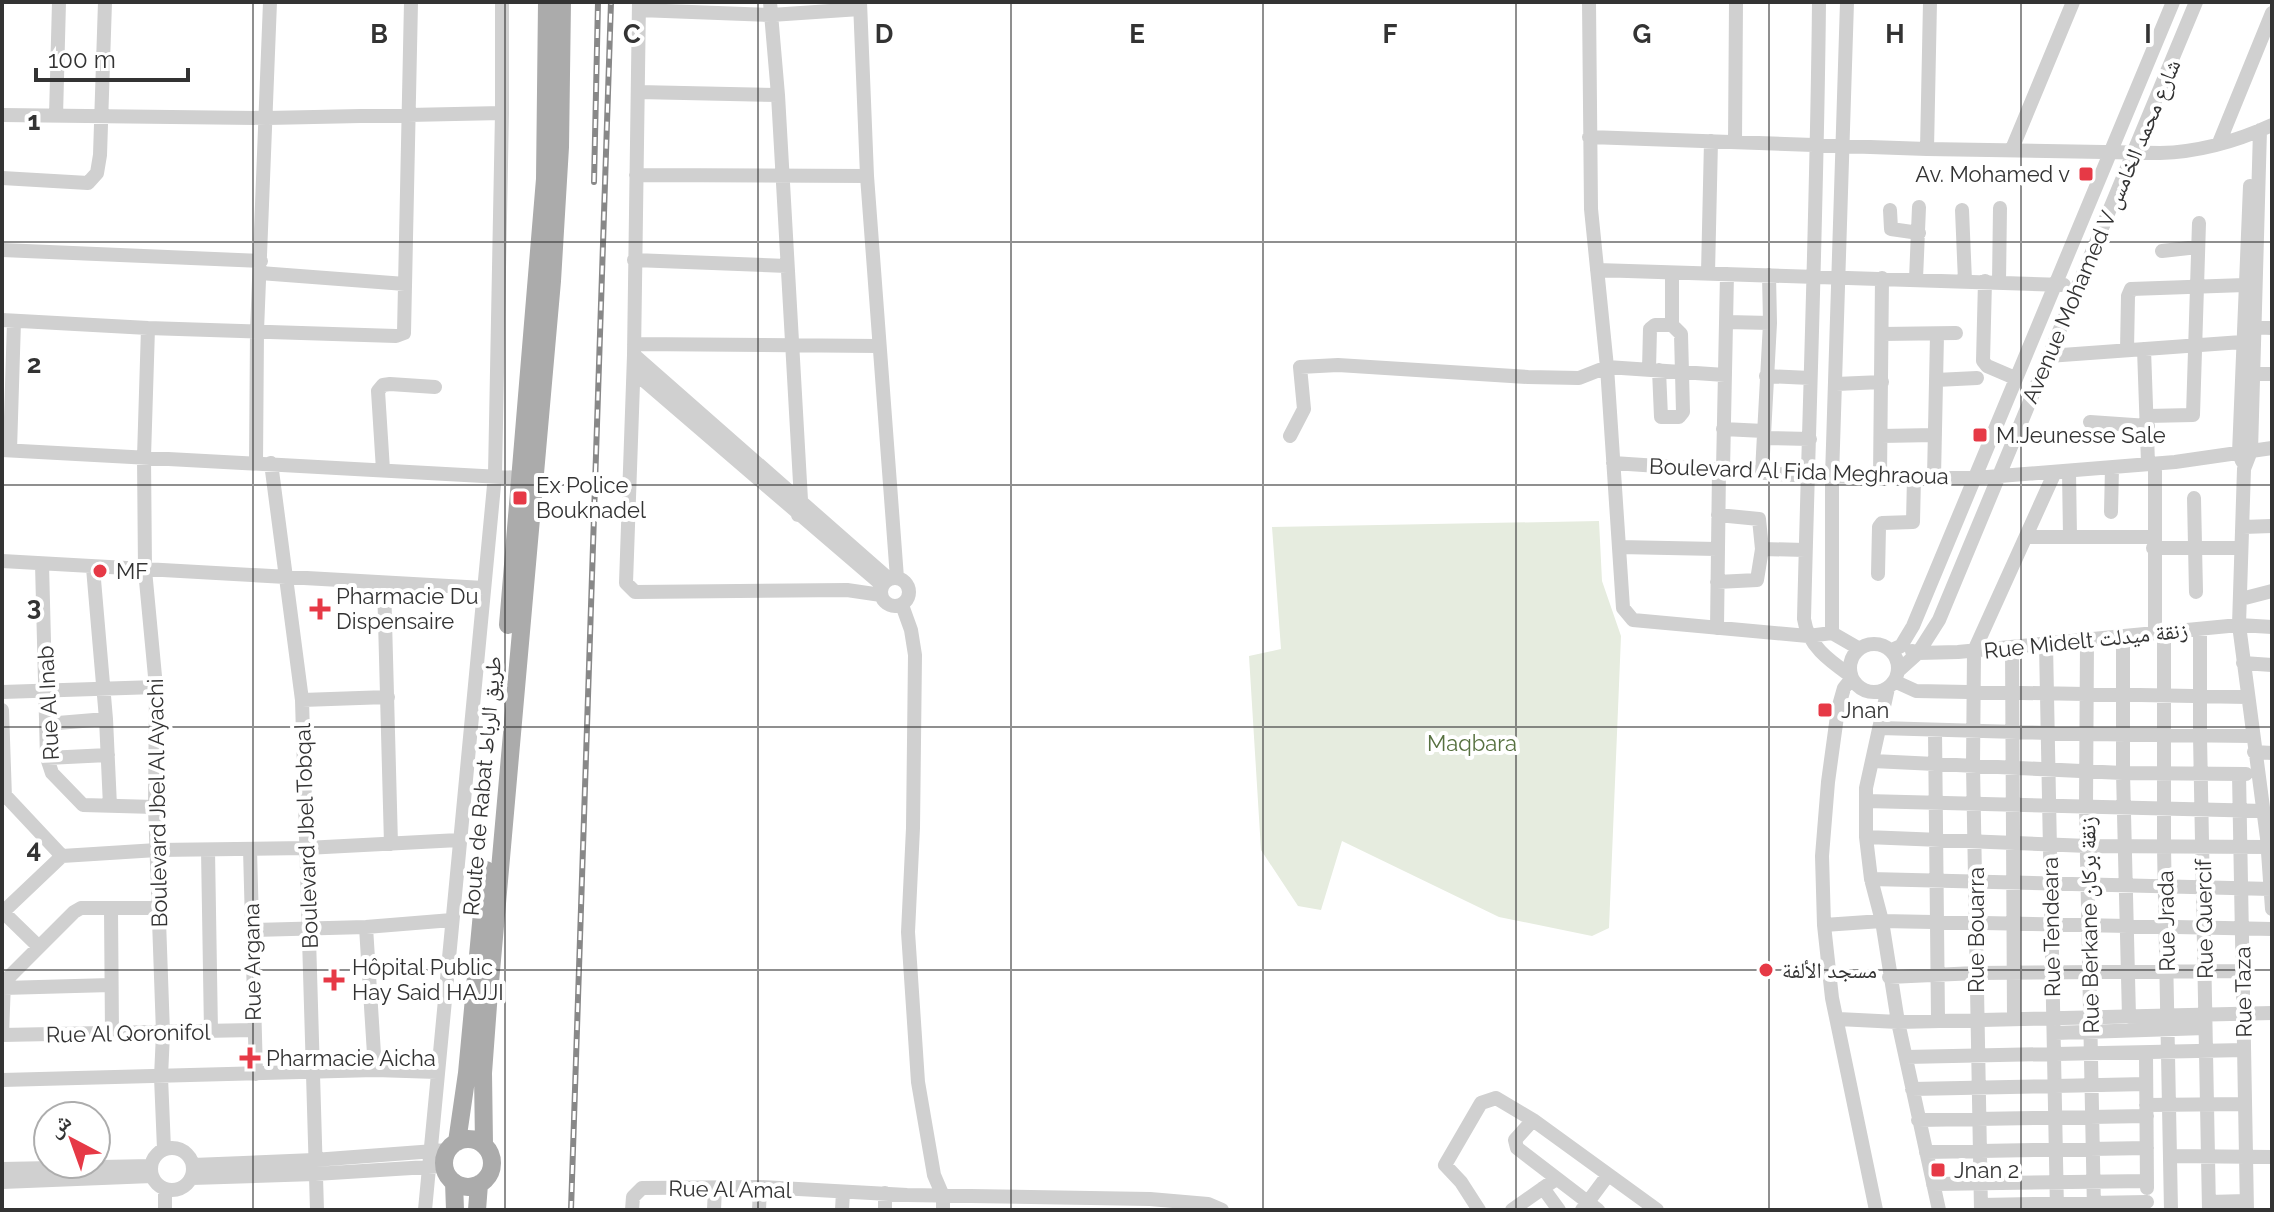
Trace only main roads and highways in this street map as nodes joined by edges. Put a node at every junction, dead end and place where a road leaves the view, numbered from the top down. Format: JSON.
{"nodes":[{"id":1,"x":547,"y":2,"type":"edge"},
{"id":2,"x":562,"y":2,"type":"edge"},
{"id":3,"x":484,"y":1144,"type":"junction"},
{"id":4,"x":443,"y":1160,"type":"junction"},
{"id":5,"x":479,"y":1184,"type":"junction"},
{"id":6,"x":455,"y":1210,"type":"edge"},
{"id":7,"x":477,"y":1210,"type":"edge"}],
"edges":[{"from":1,"to":4,"type":"main road","name":"Route de Rabat طريق الرباط"},
{"from":2,"to":3,"type":"main road","name":"Route de Rabat طريق الرباط"},
{"from":3,"to":4,"type":"main road"},
{"from":3,"to":5,"type":"main road"},
{"from":4,"to":5,"type":"main road"},
{"from":4,"to":6,"type":"main road","name":"Route de Rabat طريق الرباط"},
{"from":5,"to":7,"type":"main road"}]}
